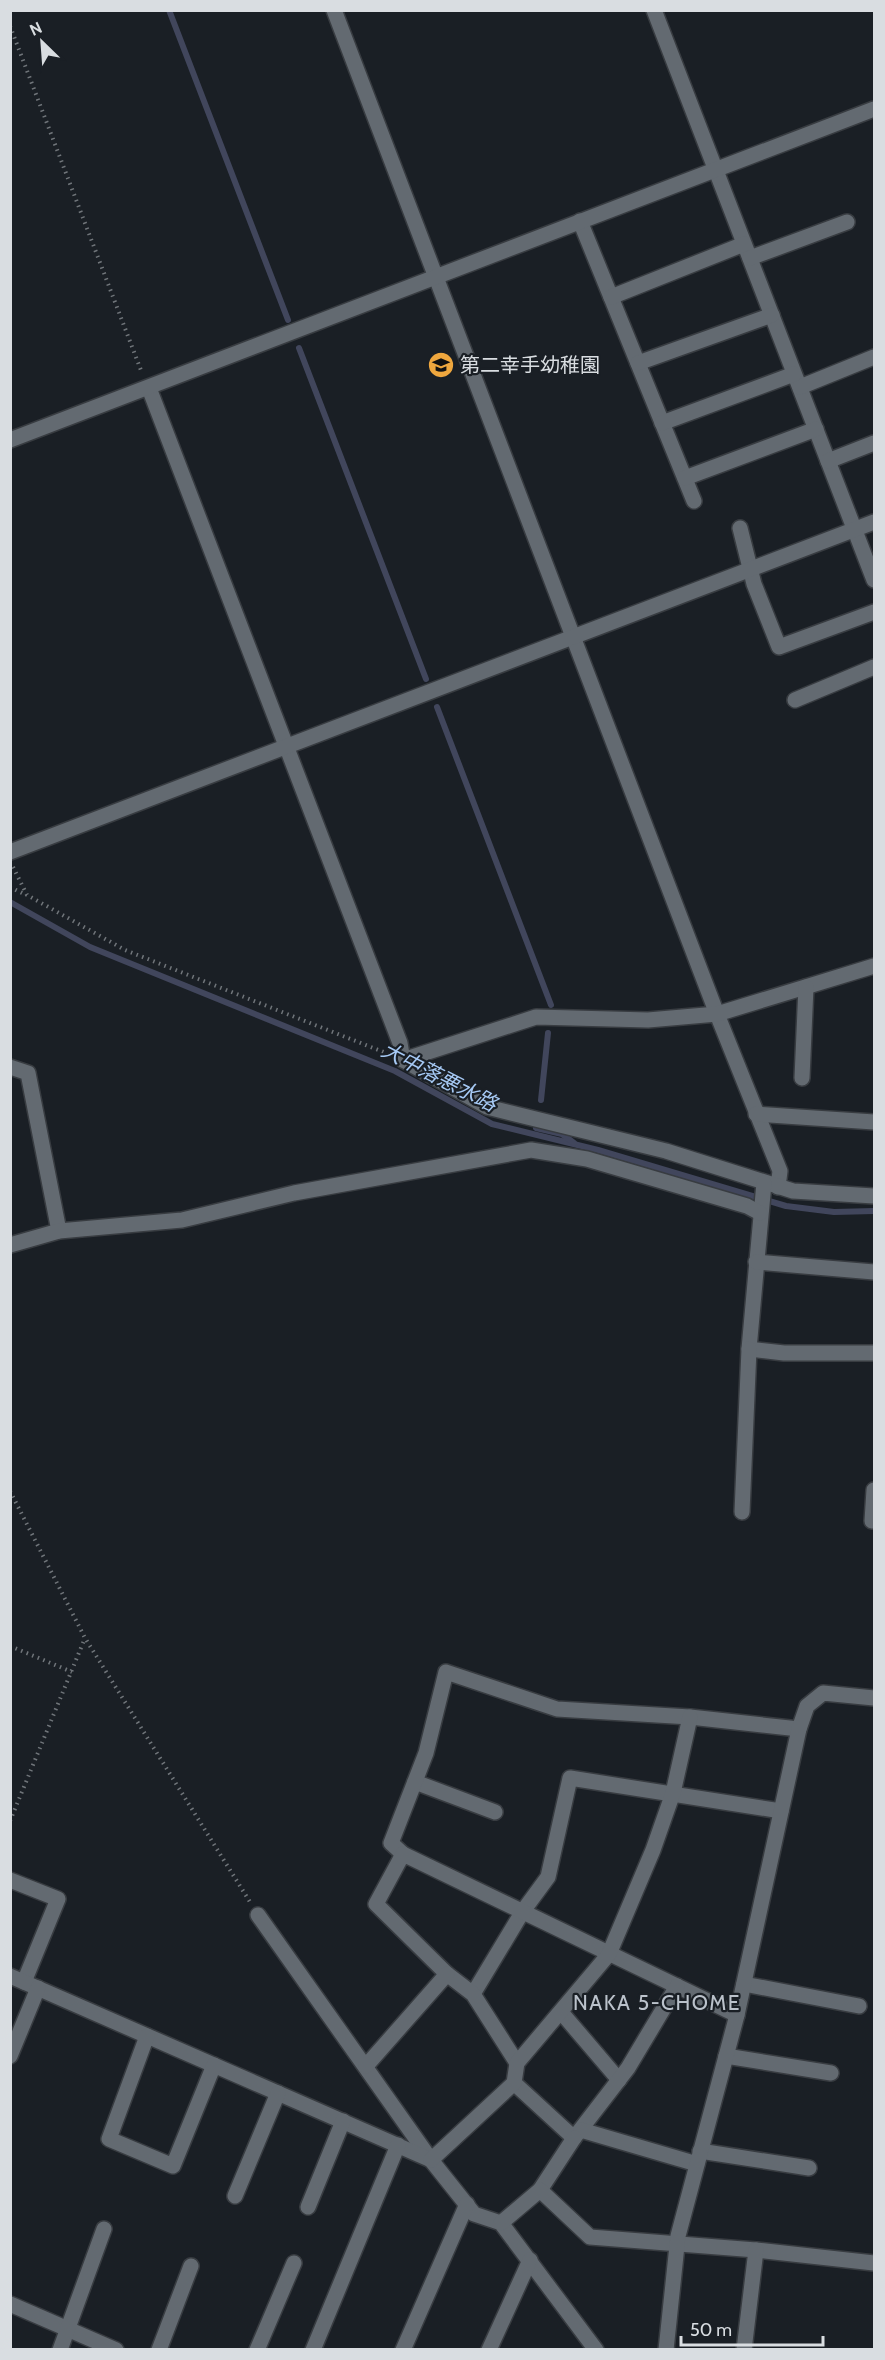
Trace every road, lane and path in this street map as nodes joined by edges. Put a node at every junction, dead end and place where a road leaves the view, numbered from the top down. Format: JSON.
{"nodes":[{"id":1,"x":334,"y":10,"type":"edge"},
{"id":2,"x":654,"y":10,"type":"edge"},
{"id":3,"x":10,"y":26,"type":"edge"},
{"id":4,"x":874,"y":109,"type":"edge"},
{"id":5,"x":715,"y":168,"type":"junction"},
{"id":6,"x":580,"y":221,"type":"junction"},
{"id":7,"x":847,"y":222,"type":"dead end"},
{"id":8,"x":747,"y":251,"type":"junction"},
{"id":9,"x":437,"y":277,"type":"junction"},
{"id":10,"x":611,"y":297,"type":"junction"},
{"id":11,"x":772,"y":315,"type":"junction"},
{"id":12,"x":874,"y":357,"type":"edge"},
{"id":13,"x":638,"y":363,"type":"junction"},
{"id":14,"x":797,"y":381,"type":"junction"},
{"id":15,"x":148,"y":388,"type":"junction"},
{"id":16,"x":662,"y":423,"type":"junction"},
{"id":17,"x":816,"y":429,"type":"junction"},
{"id":18,"x":10,"y":440,"type":"edge"},
{"id":19,"x":874,"y":443,"type":"edge"},
{"id":20,"x":828,"y":461,"type":"junction"},
{"id":21,"x":685,"y":478,"type":"junction"},
{"id":22,"x":694,"y":501,"type":"dead end"},
{"id":23,"x":874,"y":522,"type":"edge"},
{"id":24,"x":740,"y":528,"type":"dead end"},
{"id":25,"x":855,"y":530,"type":"junction"},
{"id":26,"x":752,"y":570,"type":"junction"},
{"id":27,"x":874,"y":580,"type":"edge"},
{"id":28,"x":874,"y":612,"type":"edge"},
{"id":29,"x":575,"y":638,"type":"junction"},
{"id":30,"x":874,"y":667,"type":"edge"},
{"id":31,"x":795,"y":700,"type":"dead end"},
{"id":32,"x":287,"y":748,"type":"junction"},
{"id":33,"x":10,"y":852,"type":"edge"},
{"id":34,"x":10,"y":861,"type":"edge"},
{"id":35,"x":10,"y":887,"type":"edge"},
{"id":36,"x":27,"y":896,"type":"junction"},
{"id":37,"x":874,"y":966,"type":"edge"},
{"id":38,"x":806,"y":987,"type":"junction"},
{"id":39,"x":717,"y":1014,"type":"junction"},
{"id":40,"x":403,"y":1060,"type":"junction"},
{"id":41,"x":10,"y":1067,"type":"edge"},
{"id":42,"x":802,"y":1078,"type":"dead end"},
{"id":43,"x":756,"y":1114,"type":"junction"},
{"id":44,"x":874,"y":1122,"type":"edge"},
{"id":45,"x":768,"y":1187,"type":"junction"},
{"id":46,"x":874,"y":1196,"type":"edge"},
{"id":47,"x":760,"y":1212,"type":"junction"},
{"id":48,"x":59,"y":1231,"type":"junction"},
{"id":49,"x":10,"y":1245,"type":"edge"},
{"id":50,"x":756,"y":1262,"type":"junction"},
{"id":51,"x":874,"y":1272,"type":"edge"},
{"id":52,"x":749,"y":1348,"type":"junction"},
{"id":53,"x":874,"y":1353,"type":"edge"},
{"id":54,"x":874,"y":1490,"type":"edge"},
{"id":55,"x":10,"y":1491,"type":"edge"},
{"id":56,"x":742,"y":1512,"type":"dead end"},
{"id":57,"x":874,"y":1521,"type":"edge"},
{"id":58,"x":86,"y":1638,"type":"junction"},
{"id":59,"x":10,"y":1646,"type":"edge"},
{"id":60,"x":72,"y":1672,"type":"junction"},
{"id":61,"x":874,"y":1698,"type":"edge"},
{"id":62,"x":690,"y":1717,"type":"junction"},
{"id":63,"x":799,"y":1729,"type":"junction"},
{"id":64,"x":415,"y":1782,"type":"junction"},
{"id":65,"x":673,"y":1793,"type":"junction"},
{"id":66,"x":781,"y":1811,"type":"junction"},
{"id":67,"x":495,"y":1812,"type":"dead end"},
{"id":68,"x":10,"y":1821,"type":"edge"},
{"id":69,"x":403,"y":1854,"type":"junction"},
{"id":70,"x":10,"y":1880,"type":"edge"},
{"id":71,"x":523,"y":1911,"type":"junction"},
{"id":72,"x":258,"y":1915,"type":"joint"},
{"id":73,"x":609,"y":1954,"type":"junction"},
{"id":74,"x":447,"y":1974,"type":"junction"},
{"id":75,"x":24,"y":1982,"type":"edge"},
{"id":76,"x":744,"y":1984,"type":"junction"},
{"id":77,"x":677,"y":1986,"type":"junction"},
{"id":78,"x":473,"y":1994,"type":"junction"},
{"id":79,"x":859,"y":2006,"type":"dead end"},
{"id":80,"x":561,"y":2012,"type":"junction"},
{"id":81,"x":737,"y":2015,"type":"junction"},
{"id":82,"x":147,"y":2036,"type":"junction"},
{"id":83,"x":10,"y":2056,"type":"edge"},
{"id":84,"x":726,"y":2056,"type":"junction"},
{"id":85,"x":518,"y":2063,"type":"junction"},
{"id":86,"x":214,"y":2065,"type":"junction"},
{"id":87,"x":366,"y":2066,"type":"junction"},
{"id":88,"x":831,"y":2073,"type":"dead end"},
{"id":89,"x":619,"y":2080,"type":"junction"},
{"id":90,"x":514,"y":2083,"type":"junction"},
{"id":91,"x":278,"y":2093,"type":"junction"},
{"id":92,"x":343,"y":2121,"type":"junction"},
{"id":93,"x":578,"y":2134,"type":"junction"},
{"id":94,"x":398,"y":2145,"type":"junction"},
{"id":95,"x":699,"y":2158,"type":"junction"},
{"id":96,"x":431,"y":2160,"type":"junction"},
{"id":97,"x":809,"y":2168,"type":"dead end"},
{"id":98,"x":540,"y":2190,"type":"junction"},
{"id":99,"x":235,"y":2196,"type":"dead end"},
{"id":100,"x":467,"y":2204,"type":"junction"},
{"id":101,"x":308,"y":2207,"type":"dead end"},
{"id":102,"x":501,"y":2223,"type":"junction"},
{"id":103,"x":104,"y":2229,"type":"dead end"},
{"id":104,"x":677,"y":2243,"type":"junction"},
{"id":105,"x":756,"y":2250,"type":"junction"},
{"id":106,"x":530,"y":2259,"type":"junction"},
{"id":107,"x":294,"y":2263,"type":"dead end"},
{"id":108,"x":874,"y":2264,"type":"edge"},
{"id":109,"x":191,"y":2266,"type":"dead end"},
{"id":110,"x":10,"y":2304,"type":"edge"},
{"id":111,"x":68,"y":2329,"type":"junction"},
{"id":112,"x":585,"y":2335,"type":"junction"},
{"id":113,"x":60,"y":2349,"type":"edge"},
{"id":114,"x":116,"y":2349,"type":"edge"},
{"id":115,"x":159,"y":2349,"type":"edge"},
{"id":116,"x":257,"y":2349,"type":"edge"},
{"id":117,"x":313,"y":2349,"type":"edge"},
{"id":118,"x":403,"y":2349,"type":"edge"},
{"id":119,"x":489,"y":2349,"type":"edge"},
{"id":120,"x":579,"y":2349,"type":"edge"},
{"id":121,"x":596,"y":2349,"type":"edge"},
{"id":122,"x":666,"y":2349,"type":"edge"},
{"id":123,"x":744,"y":2349,"type":"edge"}],
"edges":[{"from":1,"to":9,"type":"street"},
{"from":2,"to":5,"type":"street"},
{"from":3,"to":15,"type":"path"},
{"from":4,"to":5,"type":"street"},
{"from":5,"to":6,"type":"street"},
{"from":5,"to":8,"type":"street"},
{"from":6,"to":9,"type":"street"},
{"from":6,"to":10,"type":"street"},
{"from":7,"to":8,"type":"street"},
{"from":8,"to":10,"type":"street"},
{"from":8,"to":11,"type":"street"},
{"from":9,"to":15,"type":"street"},
{"from":9,"to":29,"type":"street"},
{"from":10,"to":13,"type":"street"},
{"from":11,"to":13,"type":"street"},
{"from":11,"to":14,"type":"street"},
{"from":12,"to":14,"type":"street"},
{"from":13,"to":16,"type":"street"},
{"from":14,"to":16,"type":"street"},
{"from":14,"to":17,"type":"street"},
{"from":15,"to":18,"type":"street"},
{"from":15,"to":32,"type":"street"},
{"from":16,"to":21,"type":"street"},
{"from":17,"to":20,"type":"street"},
{"from":17,"to":21,"type":"street"},
{"from":19,"to":20,"type":"street"},
{"from":20,"to":25,"type":"street"},
{"from":21,"to":22,"type":"street"},
{"from":23,"to":25,"type":"street"},
{"from":24,"to":26,"type":"street"},
{"from":25,"to":26,"type":"street"},
{"from":25,"to":27,"type":"street"},
{"from":26,"to":28,"type":"street"},
{"from":26,"to":29,"type":"street"},
{"from":29,"to":32,"type":"street"},
{"from":29,"to":39,"type":"street"},
{"from":30,"to":31,"type":"street"},
{"from":32,"to":33,"type":"street"},
{"from":32,"to":40,"type":"street"},
{"from":34,"to":36,"type":"path"},
{"from":35,"to":36,"type":"path"},
{"from":36,"to":40,"type":"path"},
{"from":37,"to":38,"type":"street"},
{"from":38,"to":39,"type":"street"},
{"from":38,"to":42,"type":"street"},
{"from":39,"to":40,"type":"street"},
{"from":39,"to":43,"type":"street"},
{"from":40,"to":45,"type":"street"},
{"from":41,"to":48,"type":"street"},
{"from":43,"to":44,"type":"street"},
{"from":43,"to":45,"type":"street"},
{"from":45,"to":46,"type":"street"},
{"from":45,"to":47,"type":"street"},
{"from":47,"to":48,"type":"street"},
{"from":47,"to":50,"type":"street"},
{"from":48,"to":49,"type":"street"},
{"from":50,"to":51,"type":"street"},
{"from":50,"to":52,"type":"street"},
{"from":52,"to":53,"type":"street"},
{"from":52,"to":56,"type":"street"},
{"from":54,"to":57,"type":"street"},
{"from":55,"to":58,"type":"path"},
{"from":58,"to":60,"type":"path"},
{"from":58,"to":72,"type":"path"},
{"from":59,"to":60,"type":"path"},
{"from":60,"to":68,"type":"path"},
{"from":61,"to":63,"type":"street"},
{"from":62,"to":63,"type":"street"},
{"from":62,"to":64,"type":"street"},
{"from":62,"to":65,"type":"street"},
{"from":63,"to":66,"type":"street"},
{"from":64,"to":67,"type":"street"},
{"from":64,"to":69,"type":"street"},
{"from":65,"to":66,"type":"street"},
{"from":65,"to":71,"type":"street"},
{"from":65,"to":73,"type":"street"},
{"from":66,"to":76,"type":"street"},
{"from":69,"to":71,"type":"street"},
{"from":69,"to":74,"type":"street"},
{"from":70,"to":75,"type":"street"},
{"from":71,"to":73,"type":"street"},
{"from":71,"to":78,"type":"street"},
{"from":72,"to":87,"type":"street"},
{"from":73,"to":77,"type":"street"},
{"from":73,"to":80,"type":"street"},
{"from":74,"to":78,"type":"street"},
{"from":74,"to":87,"type":"street"},
{"from":75,"to":82,"type":"street"},
{"from":75,"to":83,"type":"street"},
{"from":76,"to":79,"type":"street"},
{"from":76,"to":81,"type":"street"},
{"from":77,"to":81,"type":"street"},
{"from":77,"to":89,"type":"street"},
{"from":78,"to":85,"type":"street"},
{"from":80,"to":85,"type":"street"},
{"from":80,"to":89,"type":"street"},
{"from":81,"to":84,"type":"street"},
{"from":82,"to":86,"type":"street"},
{"from":82,"to":86,"type":"street"},
{"from":84,"to":88,"type":"street"},
{"from":84,"to":95,"type":"street"},
{"from":85,"to":90,"type":"street"},
{"from":86,"to":91,"type":"street"},
{"from":87,"to":96,"type":"street"},
{"from":89,"to":93,"type":"street"},
{"from":90,"to":93,"type":"street"},
{"from":90,"to":96,"type":"street"},
{"from":91,"to":92,"type":"street"},
{"from":91,"to":99,"type":"street"},
{"from":92,"to":94,"type":"street"},
{"from":92,"to":101,"type":"street"},
{"from":93,"to":95,"type":"street"},
{"from":93,"to":98,"type":"street"},
{"from":94,"to":96,"type":"street"},
{"from":94,"to":117,"type":"street"},
{"from":95,"to":97,"type":"street"},
{"from":95,"to":104,"type":"street"},
{"from":96,"to":100,"type":"street"},
{"from":98,"to":102,"type":"street"},
{"from":98,"to":104,"type":"street"},
{"from":100,"to":102,"type":"street"},
{"from":100,"to":118,"type":"street"},
{"from":102,"to":106,"type":"street"},
{"from":103,"to":111,"type":"street"},
{"from":104,"to":105,"type":"street"},
{"from":104,"to":122,"type":"street"},
{"from":105,"to":108,"type":"street"},
{"from":105,"to":123,"type":"street"},
{"from":106,"to":112,"type":"street"},
{"from":106,"to":119,"type":"street"},
{"from":107,"to":116,"type":"street"},
{"from":109,"to":115,"type":"street"},
{"from":110,"to":111,"type":"street"},
{"from":111,"to":113,"type":"street"},
{"from":111,"to":114,"type":"street"},
{"from":112,"to":120,"type":"street"},
{"from":112,"to":121,"type":"street"}]}
